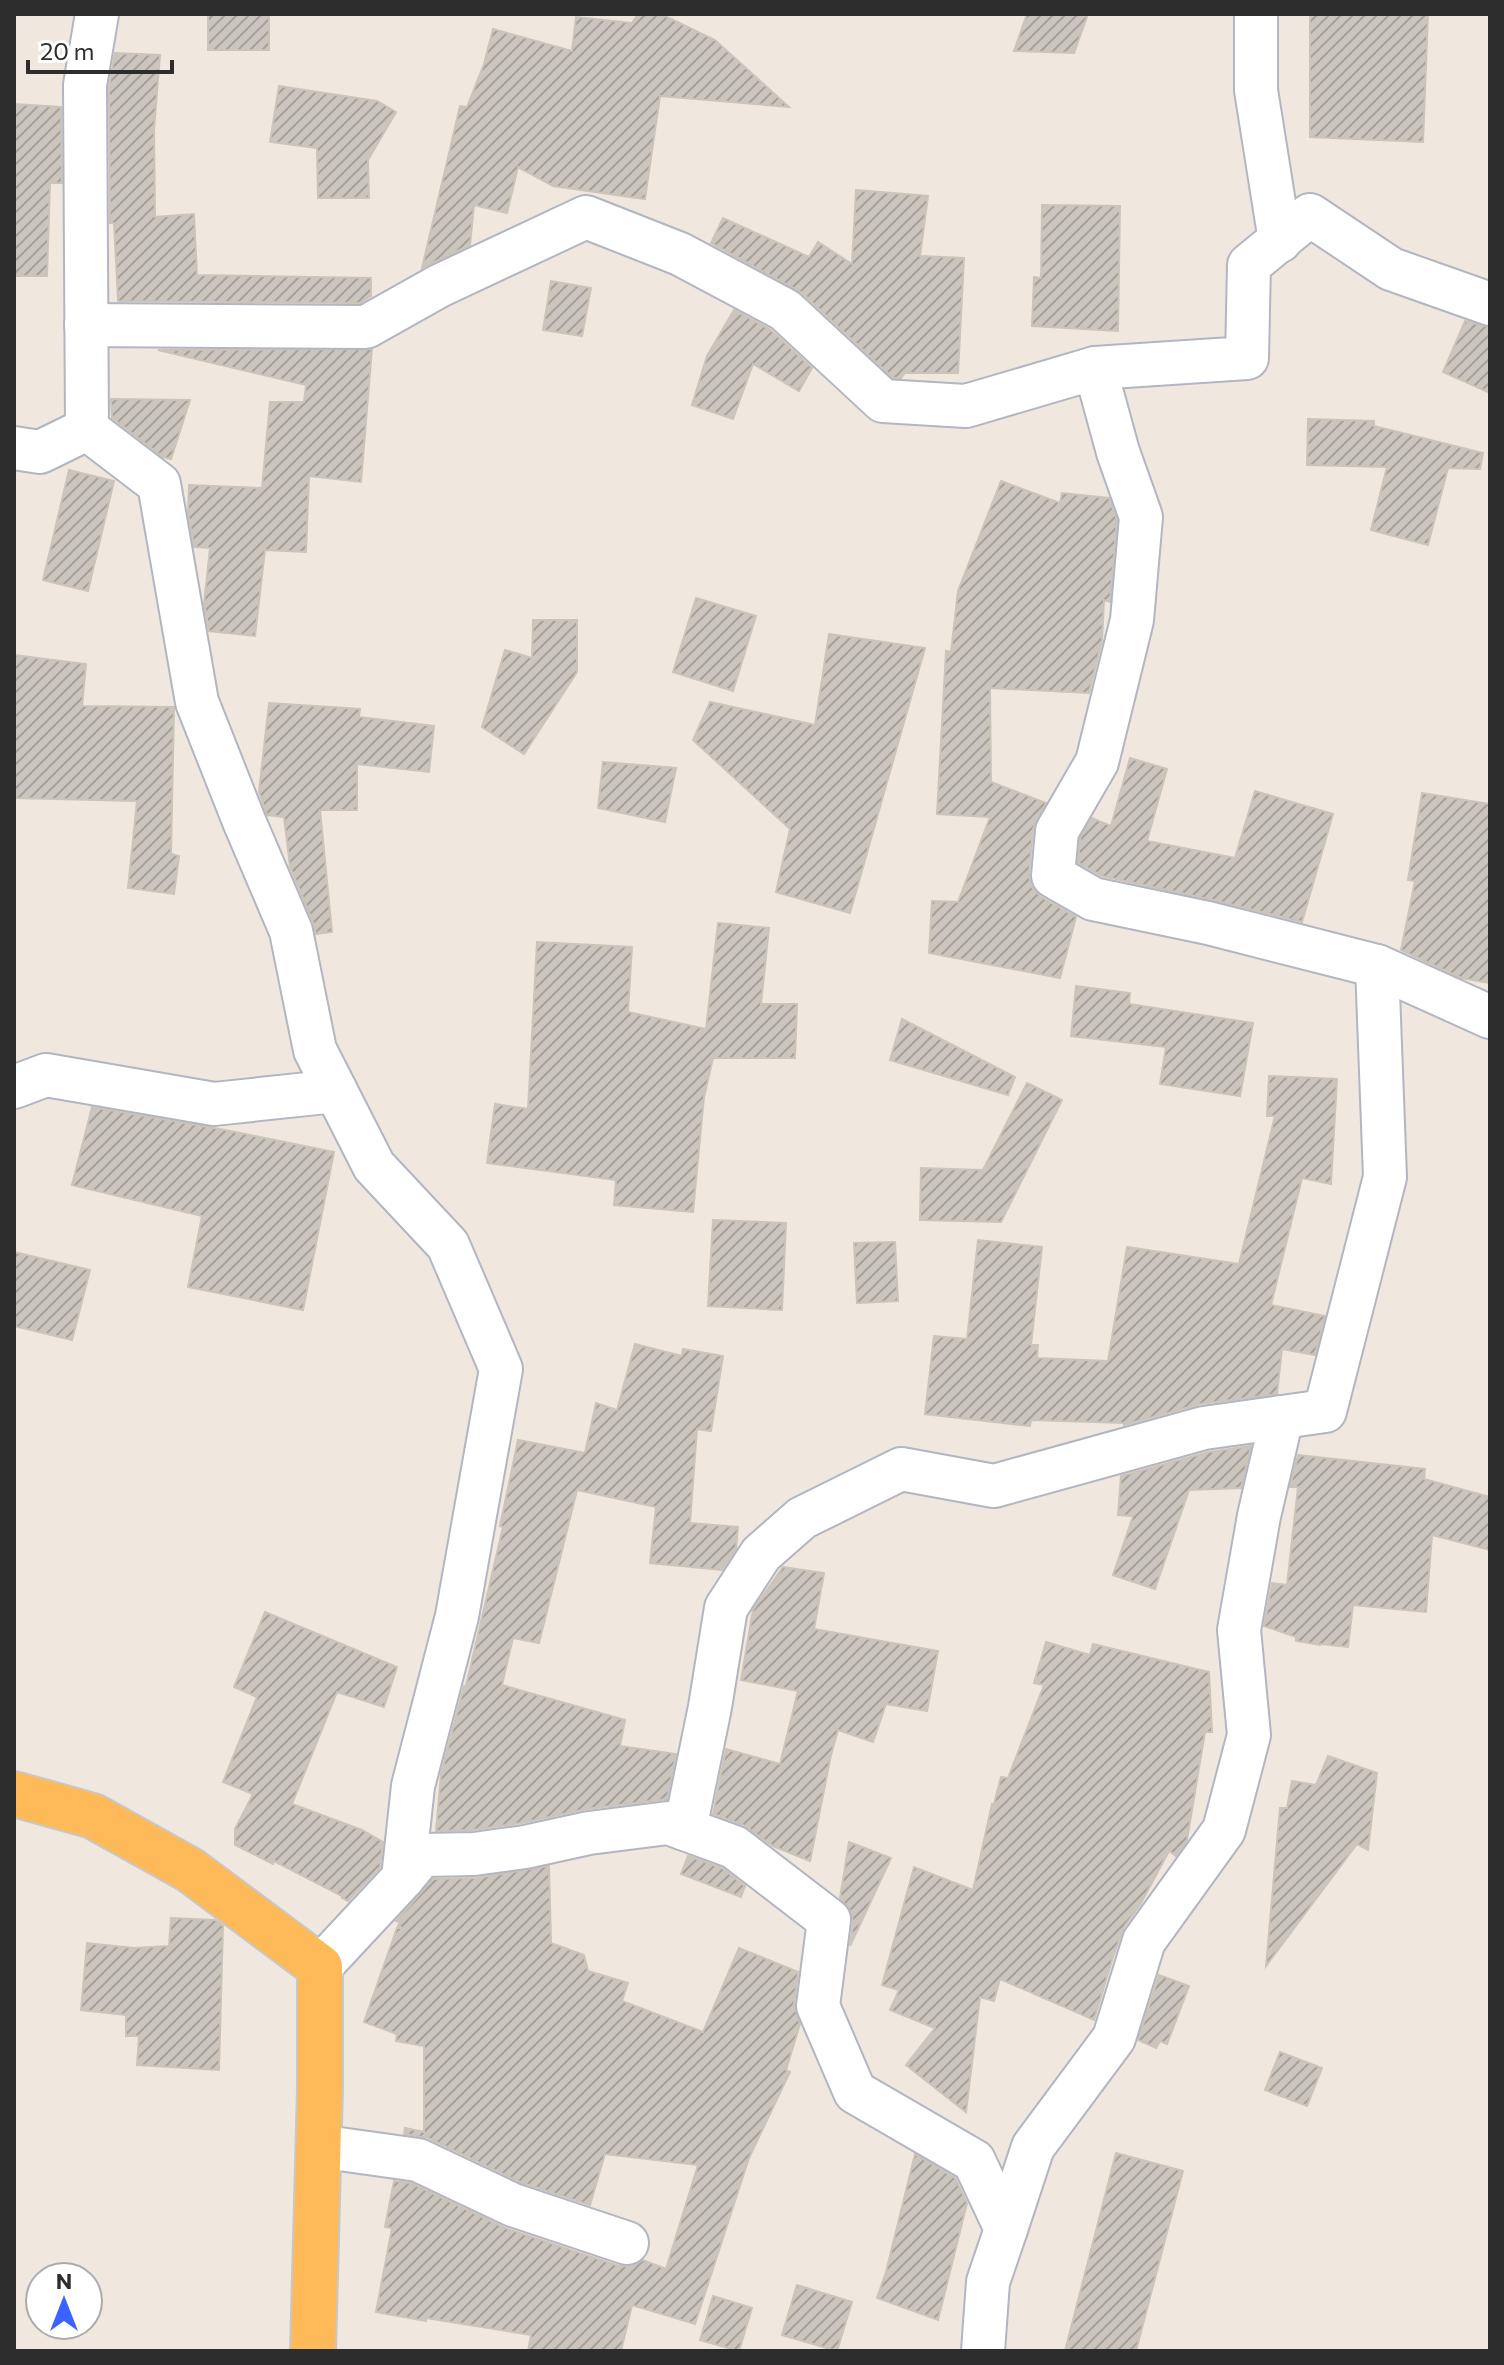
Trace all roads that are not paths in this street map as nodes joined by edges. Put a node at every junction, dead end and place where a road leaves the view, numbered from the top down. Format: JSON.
{"nodes":[{"id":1,"x":97,"y":14,"type":"edge"},
{"id":2,"x":1256,"y":14,"type":"edge"},
{"id":3,"x":1280,"y":241,"type":"junction"},
{"id":4,"x":1490,"y":304,"type":"edge"},
{"id":5,"x":86,"y":325,"type":"junction"},
{"id":6,"x":1095,"y":368,"type":"junction"},
{"id":7,"x":87,"y":429,"type":"junction"},
{"id":8,"x":14,"y":448,"type":"edge"},
{"id":9,"x":1377,"y":966,"type":"junction"},
{"id":10,"x":1490,"y":1017,"type":"edge"},
{"id":11,"x":14,"y":1087,"type":"edge"},
{"id":12,"x":336,"y":1091,"type":"junction"},
{"id":13,"x":1282,"y":1417,"type":"junction"},
{"id":14,"x":14,"y":1794,"type":"edge"},
{"id":15,"x":685,"y":1829,"type":"junction"},
{"id":16,"x":403,"y":1878,"type":"junction"},
{"id":17,"x":320,"y":1967,"type":"junction"},
{"id":18,"x":318,"y":2146,"type":"junction"},
{"id":19,"x":1006,"y":2229,"type":"junction"},
{"id":20,"x":627,"y":2243,"type":"dead end"},
{"id":21,"x":313,"y":2351,"type":"edge"},
{"id":22,"x":983,"y":2351,"type":"edge"}],
"edges":[{"from":1,"to":5,"type":"street"},
{"from":2,"to":3,"type":"street"},
{"from":3,"to":4,"type":"street"},
{"from":3,"to":6,"type":"street"},
{"from":5,"to":6,"type":"street"},
{"from":5,"to":7,"type":"street"},
{"from":6,"to":9,"type":"street"},
{"from":7,"to":8,"type":"street"},
{"from":7,"to":12,"type":"street"},
{"from":9,"to":10,"type":"street"},
{"from":9,"to":13,"type":"street"},
{"from":11,"to":12,"type":"street"},
{"from":12,"to":16,"type":"street"},
{"from":13,"to":15,"type":"street"},
{"from":13,"to":19,"type":"street"},
{"from":14,"to":17,"type":"highway"},
{"from":15,"to":16,"type":"street"},
{"from":15,"to":19,"type":"street"},
{"from":16,"to":17,"type":"street"},
{"from":17,"to":18,"type":"highway"},
{"from":18,"to":20,"type":"street"},
{"from":18,"to":21,"type":"highway"},
{"from":19,"to":22,"type":"street"}]}
